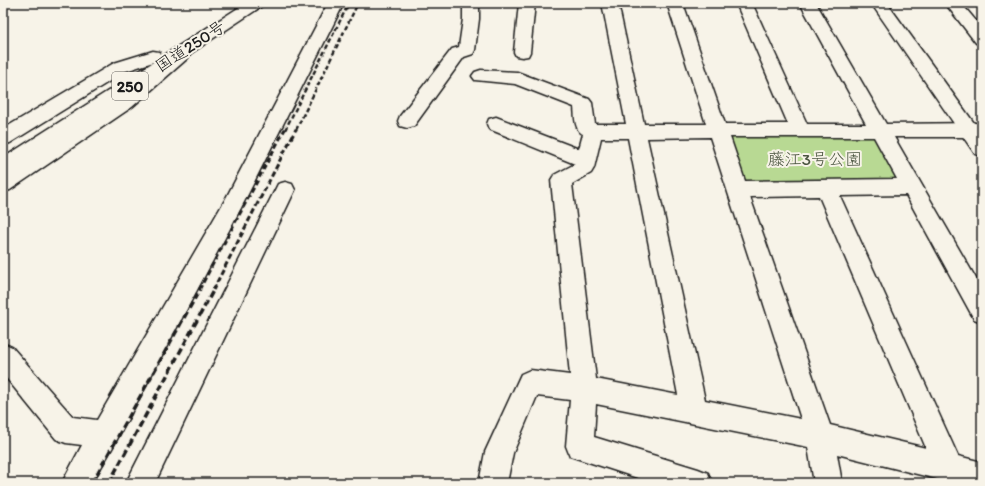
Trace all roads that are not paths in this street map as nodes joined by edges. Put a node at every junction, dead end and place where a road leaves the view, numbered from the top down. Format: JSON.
{"nodes":[{"id":1,"x":237,"y":3,"type":"edge"},
{"id":2,"x":256,"y":3,"type":"edge"},
{"id":3,"x":336,"y":3,"type":"edge"},
{"id":4,"x":470,"y":3,"type":"edge"},
{"id":5,"x":527,"y":3,"type":"edge"},
{"id":6,"x":610,"y":3,"type":"edge"},
{"id":7,"x":675,"y":3,"type":"edge"},
{"id":8,"x":744,"y":3,"type":"edge"},
{"id":9,"x":808,"y":3,"type":"edge"},
{"id":10,"x":879,"y":3,"type":"edge"},
{"id":11,"x":952,"y":3,"type":"edge"},
{"id":12,"x":982,"y":38,"type":"edge"},
{"id":13,"x":197,"y":42,"type":"junction"},
{"id":14,"x":522,"y":52,"type":"dead end"},
{"id":15,"x":153,"y":56,"type":"junction"},
{"id":16,"x":481,"y":76,"type":"dead end"},
{"id":17,"x":407,"y":120,"type":"dead end"},
{"id":18,"x":496,"y":124,"type":"dead end"},
{"id":19,"x":718,"y":130,"type":"junction"},
{"id":20,"x":800,"y":130,"type":"junction"},
{"id":21,"x":881,"y":130,"type":"junction"},
{"id":22,"x":975,"y":130,"type":"edge"},
{"id":23,"x":593,"y":131,"type":"junction"},
{"id":24,"x":636,"y":131,"type":"junction"},
{"id":25,"x":3,"y":138,"type":"edge"},
{"id":26,"x":982,"y":149,"type":"edge"},
{"id":27,"x":3,"y":152,"type":"edge"},
{"id":28,"x":586,"y":160,"type":"junction"},
{"id":29,"x":3,"y":168,"type":"edge"},
{"id":30,"x":3,"y":184,"type":"edge"},
{"id":31,"x":913,"y":187,"type":"junction"},
{"id":32,"x":826,"y":188,"type":"junction"},
{"id":33,"x":738,"y":189,"type":"junction"},
{"id":34,"x":285,"y":190,"type":"dead end"},
{"id":35,"x":982,"y":311,"type":"edge"},
{"id":36,"x":3,"y":356,"type":"edge"},
{"id":37,"x":584,"y":389,"type":"junction"},
{"id":38,"x":694,"y":410,"type":"junction"},
{"id":39,"x":104,"y":435,"type":"junction"},
{"id":40,"x":820,"y":436,"type":"junction"},
{"id":41,"x":949,"y":468,"type":"junction"},
{"id":42,"x":982,"y":476,"type":"edge"},
{"id":43,"x":76,"y":483,"type":"edge"},
{"id":44,"x":140,"y":483,"type":"edge"},
{"id":45,"x":493,"y":483,"type":"edge"},
{"id":46,"x":698,"y":483,"type":"edge"},
{"id":47,"x":828,"y":483,"type":"edge"}],
"edges":[{"from":1,"to":15,"type":"main road","name":"国道250号","number":"250"},
{"from":2,"to":13,"type":"main road","name":"国道250号","number":"250"},
{"from":3,"to":39,"type":"main road"},
{"from":4,"to":17,"type":"main road"},
{"from":5,"to":14,"type":"main road"},
{"from":6,"to":24,"type":"main road"},
{"from":7,"to":19,"type":"main road"},
{"from":8,"to":20,"type":"main road"},
{"from":9,"to":21,"type":"main road"},
{"from":10,"to":22,"type":"main road"},
{"from":11,"to":12,"type":"main road"},
{"from":13,"to":29,"type":"main road","name":"国道250号","number":"250"},
{"from":13,"to":30,"type":"main road"},
{"from":15,"to":25,"type":"main road"},
{"from":15,"to":27,"type":"main road","name":"国道250号","number":"250"},
{"from":16,"to":23,"type":"main road"},
{"from":18,"to":28,"type":"main road"},
{"from":19,"to":20,"type":"main road"},
{"from":19,"to":24,"type":"main road"},
{"from":19,"to":33,"type":"main road"},
{"from":20,"to":21,"type":"main road"},
{"from":21,"to":22,"type":"main road"},
{"from":21,"to":31,"type":"main road"},
{"from":22,"to":26,"type":"main road"},
{"from":23,"to":24,"type":"main road"},
{"from":23,"to":28,"type":"main road"},
{"from":24,"to":38,"type":"main road"},
{"from":28,"to":37,"type":"main road"},
{"from":31,"to":32,"type":"main road"},
{"from":31,"to":35,"type":"main road"},
{"from":32,"to":33,"type":"main road"},
{"from":32,"to":41,"type":"main road"},
{"from":33,"to":40,"type":"main road"},
{"from":34,"to":44,"type":"main road"},
{"from":36,"to":39,"type":"main road"},
{"from":37,"to":38,"type":"main road"},
{"from":37,"to":45,"type":"main road"},
{"from":37,"to":46,"type":"main road"},
{"from":38,"to":40,"type":"main road"},
{"from":39,"to":43,"type":"main road"},
{"from":40,"to":41,"type":"main road"},
{"from":40,"to":47,"type":"main road"},
{"from":41,"to":42,"type":"main road"}]}
